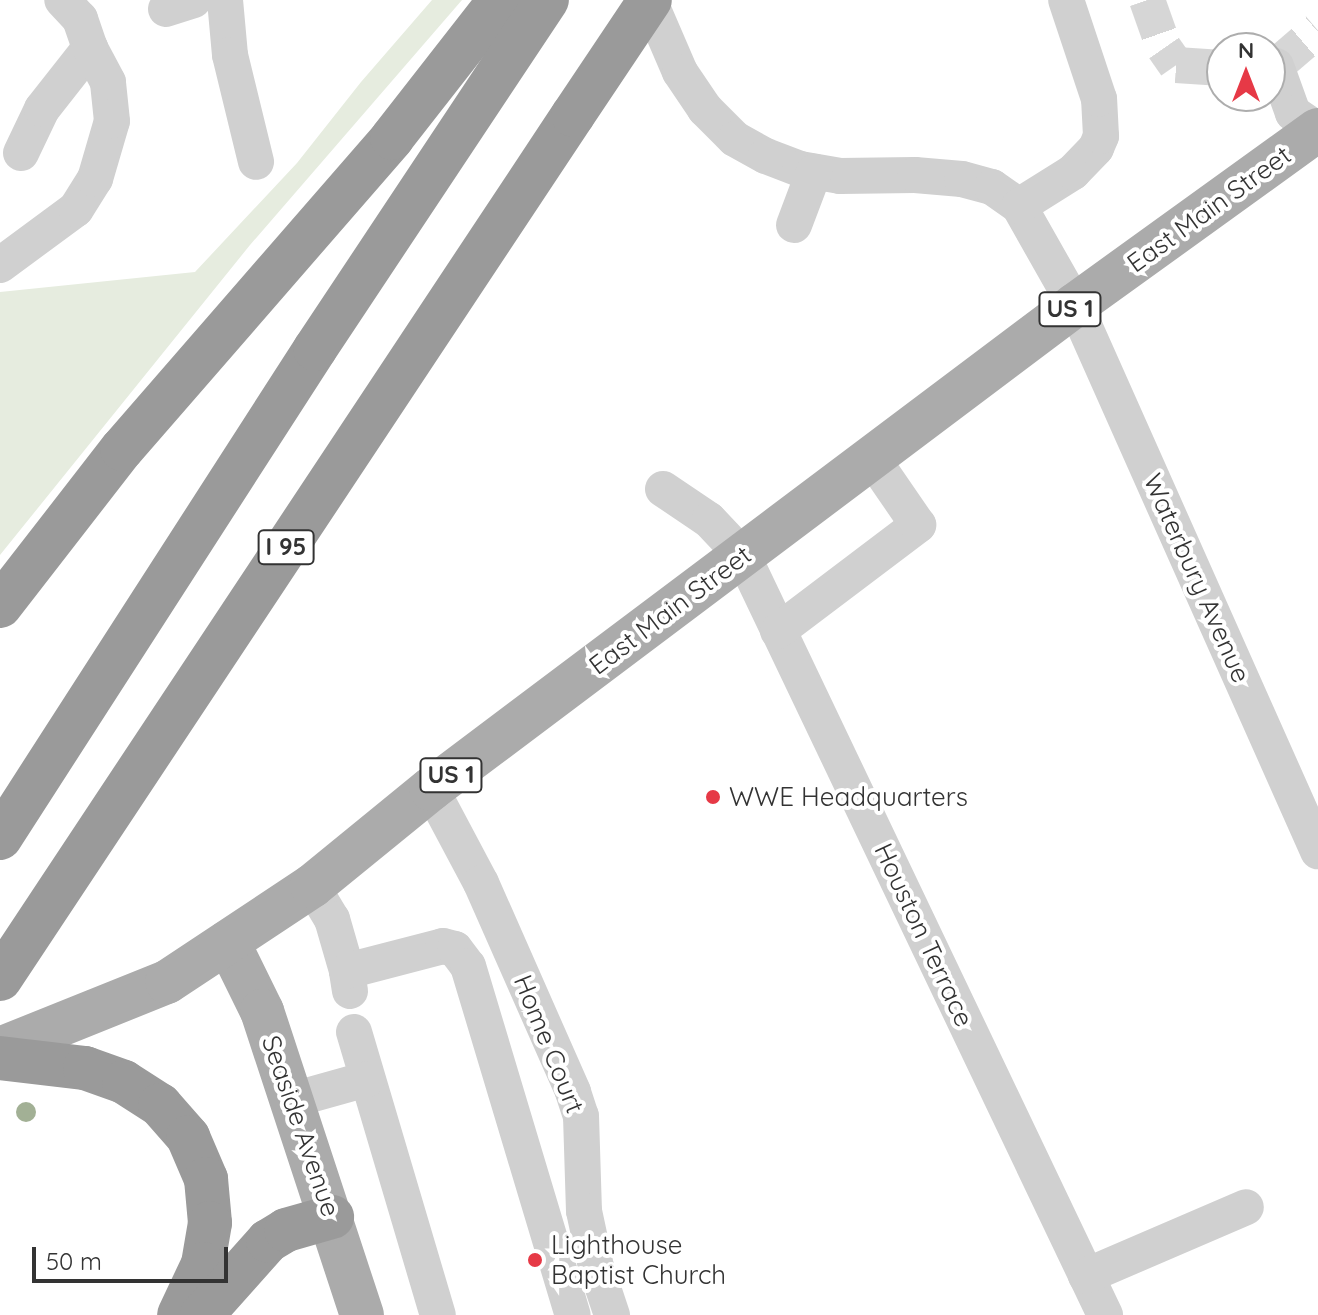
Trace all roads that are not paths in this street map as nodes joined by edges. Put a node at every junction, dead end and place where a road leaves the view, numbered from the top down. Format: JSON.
{"nodes":[{"id":1,"x":62,"y":0,"type":"edge"},
{"id":2,"x":225,"y":0,"type":"edge"},
{"id":3,"x":649,"y":0,"type":"edge"},
{"id":4,"x":1066,"y":0,"type":"edge"},
{"id":5,"x":526,"y":8,"type":"edge"},
{"id":6,"x":90,"y":48,"type":"junction"},
{"id":7,"x":1286,"y":94,"type":"edge"},
{"id":8,"x":1318,"y":130,"type":"edge"},
{"id":9,"x":21,"y":153,"type":"dead end"},
{"id":10,"x":256,"y":162,"type":"dead end"},
{"id":11,"x":814,"y":172,"type":"junction"},
{"id":12,"x":1019,"y":206,"type":"junction"},
{"id":13,"x":794,"y":225,"type":"dead end"},
{"id":14,"x":0,"y":265,"type":"edge"},
{"id":15,"x":1075,"y":305,"type":"junction"},
{"id":16,"x":872,"y":458,"type":"junction"},
{"id":17,"x":663,"y":489,"type":"dead end"},
{"id":18,"x":743,"y":556,"type":"junction"},
{"id":19,"x":0,"y":606,"type":"edge"},
{"id":20,"x":778,"y":631,"type":"junction"},
{"id":21,"x":171,"y":721,"type":"junction"},
{"id":22,"x":431,"y":789,"type":"junction"},
{"id":23,"x":0,"y":838,"type":"edge"},
{"id":24,"x":1318,"y":851,"type":"edge"},
{"id":25,"x":312,"y":886,"type":"junction"},
{"id":26,"x":228,"y":942,"type":"junction"},
{"id":27,"x":0,"y":979,"type":"edge"},
{"id":28,"x":354,"y":1032,"type":"dead end"},
{"id":29,"x":4,"y":1038,"type":"edge"},
{"id":30,"x":367,"y":1079,"type":"junction"},
{"id":31,"x":292,"y":1100,"type":"junction"},
{"id":32,"x":1246,"y":1207,"type":"dead end"},
{"id":33,"x":332,"y":1217,"type":"junction"},
{"id":34,"x":1086,"y":1276,"type":"junction"},
{"id":35,"x":179,"y":1315,"type":"edge"},
{"id":36,"x":202,"y":1315,"type":"edge"},
{"id":37,"x":362,"y":1315,"type":"edge"},
{"id":38,"x":438,"y":1315,"type":"edge"},
{"id":39,"x":573,"y":1315,"type":"edge"},
{"id":40,"x":612,"y":1315,"type":"edge"},
{"id":41,"x":1105,"y":1315,"type":"edge"}],
"edges":[{"from":1,"to":6,"type":"street"},
{"from":2,"to":10,"type":"street"},
{"from":3,"to":11,"type":"street"},
{"from":3,"to":21,"type":"highway","number":"I 95","bridge":true},
{"from":4,"to":12,"type":"street"},
{"from":5,"to":19,"type":"highway"},
{"from":5,"to":23,"type":"highway"},
{"from":6,"to":9,"type":"street"},
{"from":6,"to":14,"type":"street"},
{"from":7,"to":8,"type":"street"},
{"from":8,"to":15,"type":"main road","name":"East Main Street","number":"US 1"},
{"from":11,"to":12,"type":"street"},
{"from":11,"to":13,"type":"street"},
{"from":12,"to":15,"type":"street","name":"Waterbury Avenue"},
{"from":15,"to":16,"type":"main road","name":"East Main Street","number":"US 1"},
{"from":15,"to":24,"type":"street","name":"Waterbury Avenue"},
{"from":16,"to":18,"type":"main road","name":"East Main Street","number":"US 1"},
{"from":16,"to":20,"type":"street"},
{"from":17,"to":18,"type":"street","name":"Houston Terrace"},
{"from":18,"to":20,"type":"street","name":"Houston Terrace"},
{"from":18,"to":22,"type":"main road","name":"East Main Street","number":"US 1"},
{"from":20,"to":34,"type":"street","name":"Houston Terrace"},
{"from":21,"to":27,"type":"highway","number":"I 95"},
{"from":21,"to":29,"type":"highway"},
{"from":22,"to":25,"type":"main road","name":"East Main Street","number":"US 1"},
{"from":22,"to":40,"type":"street","name":"Home Court"},
{"from":25,"to":26,"type":"main road","name":"East Main Street","number":"US 1"},
{"from":25,"to":39,"type":"street"},
{"from":26,"to":29,"type":"main road","name":"East Main Street","number":"US 1"},
{"from":26,"to":31,"type":"main road","name":"Seaside Avenue"},
{"from":28,"to":30,"type":"street"},
{"from":29,"to":35,"type":"highway"},
{"from":30,"to":31,"type":"street"},
{"from":30,"to":38,"type":"street"},
{"from":31,"to":33,"type":"main road","name":"Seaside Avenue"},
{"from":32,"to":34,"type":"street"},
{"from":33,"to":36,"type":"highway"},
{"from":33,"to":37,"type":"main road","name":"Seaside Avenue"},
{"from":34,"to":41,"type":"street","name":"Houston Terrace"}]}
